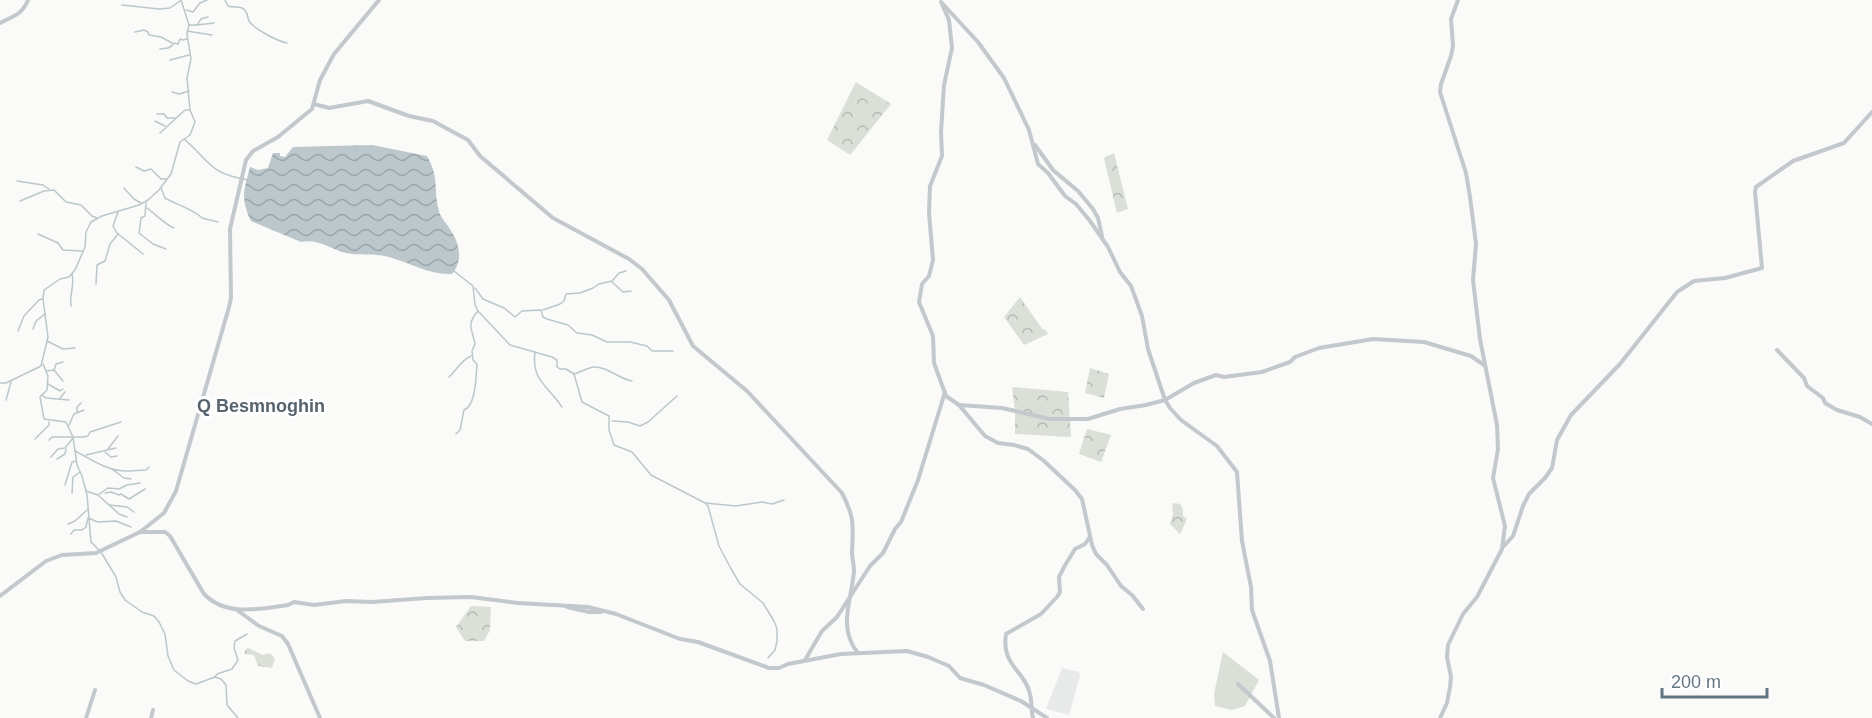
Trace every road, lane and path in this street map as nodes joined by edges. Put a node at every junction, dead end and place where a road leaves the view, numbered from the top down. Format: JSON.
{"nodes":[{"id":1,"x":28,"y":0,"type":"edge"},
{"id":2,"x":379,"y":0,"type":"edge"},
{"id":3,"x":1458,"y":0,"type":"edge"},
{"id":4,"x":941,"y":1,"type":"edge"},
{"id":5,"x":0,"y":23,"type":"edge"},
{"id":6,"x":314,"y":105,"type":"junction"},
{"id":7,"x":1872,"y":112,"type":"edge"},
{"id":8,"x":1033,"y":142,"type":"junction"},
{"id":9,"x":1103,"y":240,"type":"junction"},
{"id":10,"x":1777,"y":350,"type":"dead end"},
{"id":11,"x":1485,"y":365,"type":"junction"},
{"id":12,"x":945,"y":391,"type":"junction"},
{"id":13,"x":1165,"y":400,"type":"junction"},
{"id":14,"x":958,"y":405,"type":"junction"},
{"id":15,"x":1872,"y":424,"type":"edge"},
{"id":16,"x":140,"y":532,"type":"junction"},
{"id":17,"x":1090,"y":536,"type":"junction"},
{"id":18,"x":1502,"y":549,"type":"junction"},
{"id":19,"x":0,"y":596,"type":"edge"},
{"id":20,"x":849,"y":598,"type":"junction"},
{"id":21,"x":1143,"y":609,"type":"dead end"},
{"id":22,"x":237,"y":610,"type":"junction"},
{"id":23,"x":858,"y":653,"type":"junction"},
{"id":24,"x":805,"y":661,"type":"junction"},
{"id":25,"x":1238,"y":684,"type":"dead end"},
{"id":26,"x":95,"y":690,"type":"dead end"},
{"id":27,"x":1031,"y":708,"type":"junction"},
{"id":28,"x":153,"y":710,"type":"dead end"},
{"id":29,"x":86,"y":718,"type":"edge"},
{"id":30,"x":151,"y":718,"type":"edge"},
{"id":31,"x":320,"y":718,"type":"edge"},
{"id":32,"x":1032,"y":718,"type":"edge"},
{"id":33,"x":1047,"y":718,"type":"edge"},
{"id":34,"x":1274,"y":718,"type":"edge"},
{"id":35,"x":1280,"y":718,"type":"edge"},
{"id":36,"x":1440,"y":718,"type":"edge"}],
"edges":[{"from":1,"to":5,"type":"street"},
{"from":2,"to":6,"type":"street"},
{"from":3,"to":11,"type":"street"},
{"from":4,"to":8,"type":"street"},
{"from":4,"to":12,"type":"street"},
{"from":6,"to":16,"type":"street"},
{"from":6,"to":20,"type":"street"},
{"from":7,"to":18,"type":"street"},
{"from":8,"to":9,"type":"street"},
{"from":8,"to":9,"type":"street"},
{"from":9,"to":13,"type":"street"},
{"from":10,"to":15,"type":"street"},
{"from":11,"to":13,"type":"street"},
{"from":11,"to":18,"type":"street"},
{"from":12,"to":14,"type":"street"},
{"from":12,"to":20,"type":"street"},
{"from":13,"to":14,"type":"street"},
{"from":13,"to":35,"type":"street"},
{"from":14,"to":17,"type":"street"},
{"from":16,"to":19,"type":"street"},
{"from":16,"to":22,"type":"street"},
{"from":17,"to":21,"type":"street"},
{"from":17,"to":27,"type":"street"},
{"from":18,"to":36,"type":"street"},
{"from":20,"to":23,"type":"street"},
{"from":20,"to":24,"type":"street"},
{"from":22,"to":24,"type":"street"},
{"from":22,"to":31,"type":"street"},
{"from":23,"to":24,"type":"street"},
{"from":23,"to":27,"type":"street"},
{"from":25,"to":34,"type":"street"},
{"from":26,"to":29,"type":"street"},
{"from":27,"to":32,"type":"street"},
{"from":27,"to":33,"type":"street"},
{"from":28,"to":30,"type":"street"}]}
